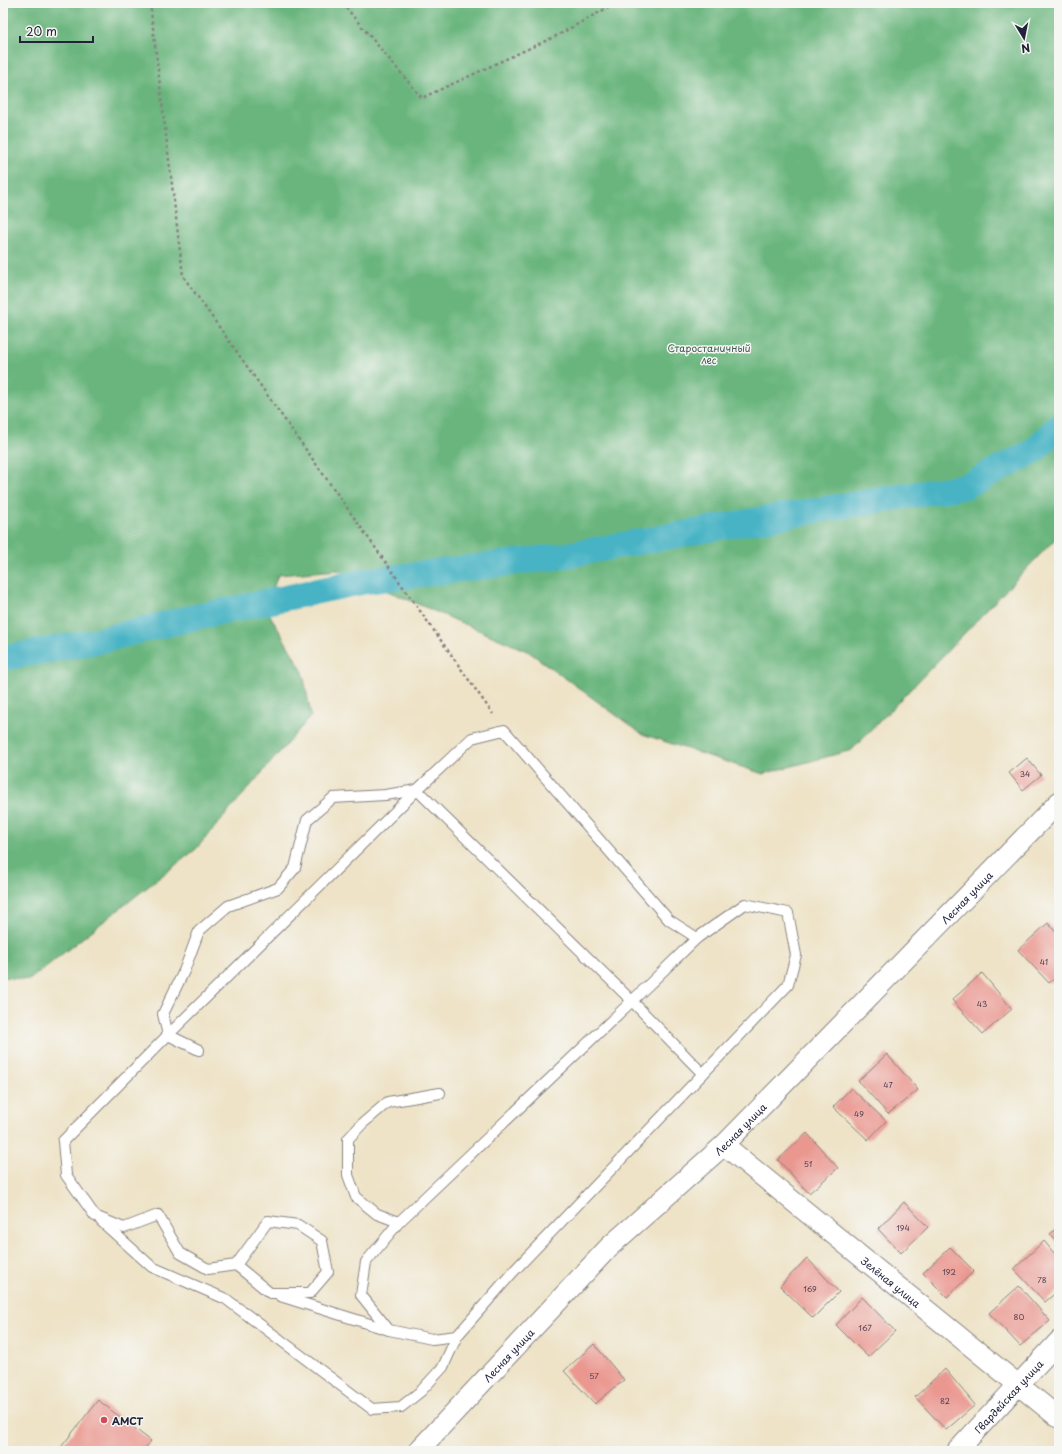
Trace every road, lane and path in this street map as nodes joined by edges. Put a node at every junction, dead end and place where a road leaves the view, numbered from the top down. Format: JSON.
{"nodes":[{"id":1,"x":150,"y":3,"type":"edge"},
{"id":2,"x":342,"y":3,"type":"edge"},
{"id":3,"x":616,"y":3,"type":"edge"},
{"id":4,"x":504,"y":730,"type":"junction"},
{"id":5,"x":417,"y":790,"type":"junction"},
{"id":6,"x":1059,"y":802,"type":"edge"},
{"id":7,"x":697,"y":938,"type":"junction"},
{"id":8,"x":632,"y":1002,"type":"junction"},
{"id":9,"x":168,"y":1035,"type":"junction"},
{"id":10,"x":199,"y":1050,"type":"dead end"},
{"id":11,"x":703,"y":1074,"type":"junction"},
{"id":12,"x":440,"y":1092,"type":"dead end"},
{"id":13,"x":724,"y":1144,"type":"junction"},
{"id":14,"x":95,"y":1216,"type":"junction"},
{"id":15,"x":399,"y":1222,"type":"junction"},
{"id":16,"x":236,"y":1265,"type":"junction"},
{"id":17,"x":270,"y":1293,"type":"junction"},
{"id":18,"x":389,"y":1330,"type":"junction"},
{"id":19,"x":457,"y":1336,"type":"junction"},
{"id":20,"x":1059,"y":1341,"type":"edge"},
{"id":21,"x":1018,"y":1384,"type":"junction"},
{"id":22,"x":1059,"y":1418,"type":"edge"},
{"id":23,"x":418,"y":1451,"type":"edge"},
{"id":24,"x":957,"y":1451,"type":"edge"}],
"edges":[{"from":1,"to":4,"type":"path"},
{"from":2,"to":3,"type":"path"},
{"from":4,"to":5,"type":"lane"},
{"from":4,"to":7,"type":"lane"},
{"from":5,"to":8,"type":"lane"},
{"from":5,"to":9,"type":"lane"},
{"from":5,"to":9,"type":"lane"},
{"from":6,"to":13,"type":"street","name":"Лесная улица"},
{"from":7,"to":8,"type":"lane"},
{"from":7,"to":11,"type":"lane"},
{"from":8,"to":11,"type":"lane"},
{"from":8,"to":15,"type":"lane"},
{"from":9,"to":10,"type":"lane"},
{"from":9,"to":14,"type":"lane"},
{"from":11,"to":19,"type":"lane"},
{"from":12,"to":15,"type":"lane"},
{"from":13,"to":21,"type":"street","name":"Зелёная улица"},
{"from":13,"to":23,"type":"street","name":"Лесная улица"},
{"from":14,"to":16,"type":"lane"},
{"from":14,"to":19,"type":"lane"},
{"from":15,"to":18,"type":"lane"},
{"from":16,"to":17,"type":"lane"},
{"from":16,"to":17,"type":"lane"},
{"from":17,"to":18,"type":"lane"},
{"from":18,"to":19,"type":"lane"},
{"from":20,"to":21,"type":"street","name":"Гвардейская улица"},
{"from":21,"to":22,"type":"street","name":"Зелёная улица"},
{"from":21,"to":24,"type":"street","name":"Гвардейская улица"}]}
